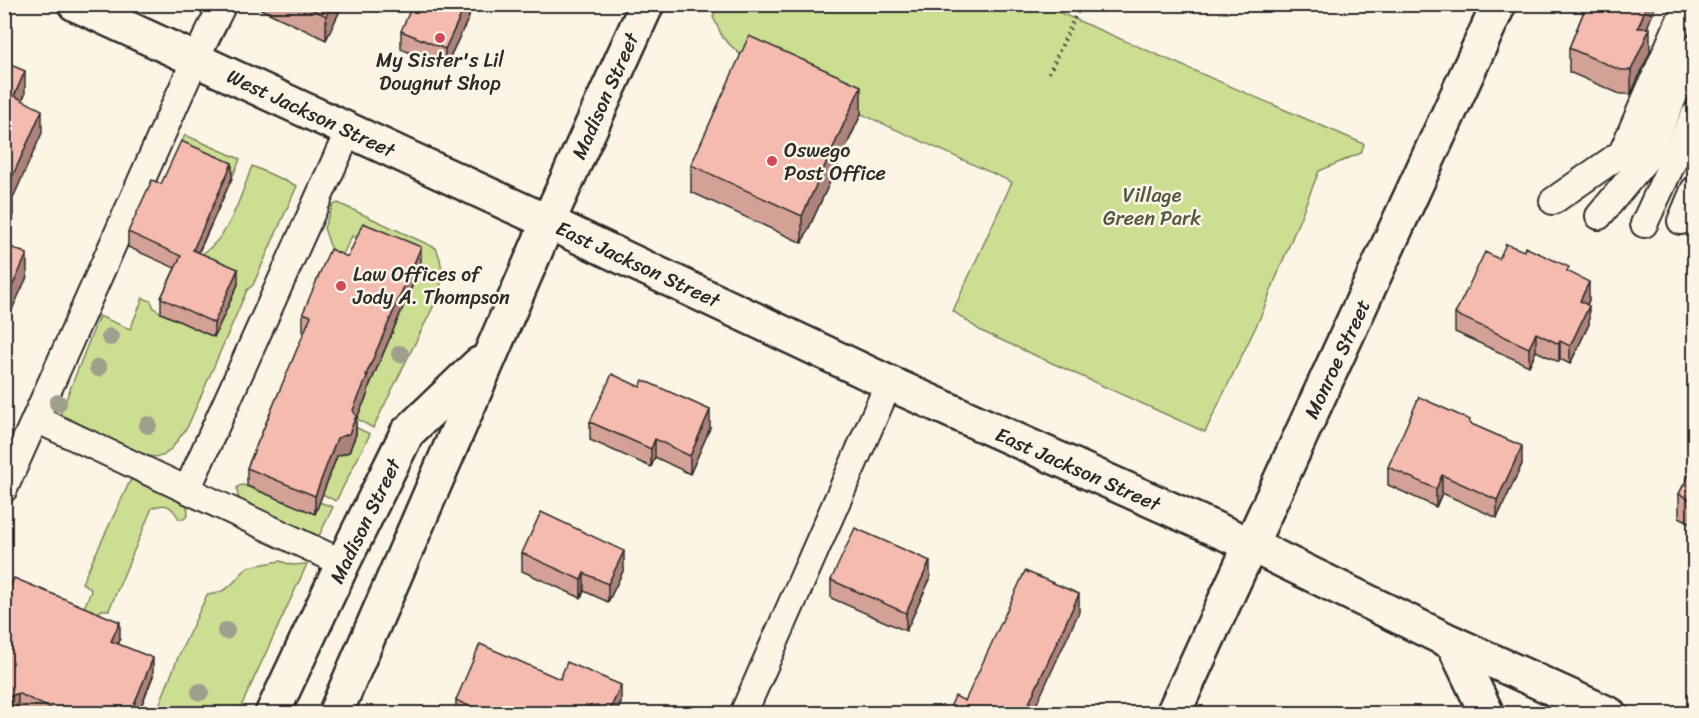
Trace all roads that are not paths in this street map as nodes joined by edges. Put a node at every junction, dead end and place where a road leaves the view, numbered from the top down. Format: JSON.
{"nodes":[{"id":1,"x":75,"y":4,"type":"edge"},
{"id":2,"x":223,"y":4,"type":"edge"},
{"id":3,"x":647,"y":4,"type":"edge"},
{"id":4,"x":1499,"y":4,"type":"edge"},
{"id":5,"x":1687,"y":4,"type":"edge"},
{"id":6,"x":1695,"y":49,"type":"edge"},
{"id":7,"x":195,"y":60,"type":"junction"},
{"id":8,"x":1695,"y":116,"type":"edge"},
{"id":9,"x":349,"y":130,"type":"junction"},
{"id":10,"x":1695,"y":190,"type":"edge"},
{"id":11,"x":1553,"y":201,"type":"dead end"},
{"id":12,"x":1599,"y":216,"type":"dead end"},
{"id":13,"x":1681,"y":221,"type":"dead end"},
{"id":14,"x":548,"y":222,"type":"junction"},
{"id":15,"x":1644,"y":224,"type":"dead end"},
{"id":16,"x":491,"y":352,"type":"junction"},
{"id":17,"x":889,"y":383,"type":"junction"},
{"id":18,"x":36,"y":419,"type":"junction"},
{"id":19,"x":4,"y":489,"type":"edge"},
{"id":20,"x":187,"y":490,"type":"junction"},
{"id":21,"x":1251,"y":546,"type":"junction"},
{"id":22,"x":343,"y":563,"type":"junction"},
{"id":23,"x":1453,"y":644,"type":"junction"},
{"id":24,"x":272,"y":714,"type":"edge"},
{"id":25,"x":335,"y":714,"type":"edge"},
{"id":26,"x":742,"y":714,"type":"edge"},
{"id":27,"x":1173,"y":714,"type":"edge"},
{"id":28,"x":1487,"y":714,"type":"edge"},
{"id":29,"x":1609,"y":714,"type":"edge"}],
"edges":[{"from":1,"to":7,"type":"street","name":"West Jackson Street"},
{"from":2,"to":7,"type":"lane"},
{"from":3,"to":14,"type":"street","name":"Madison Street"},
{"from":4,"to":21,"type":"street","name":"Monroe Street"},
{"from":5,"to":11,"type":"lane"},
{"from":6,"to":12,"type":"lane"},
{"from":7,"to":9,"type":"street","name":"West Jackson Street"},
{"from":7,"to":18,"type":"lane"},
{"from":8,"to":15,"type":"lane"},
{"from":9,"to":14,"type":"street","name":"West Jackson Street"},
{"from":9,"to":20,"type":"lane"},
{"from":10,"to":13,"type":"lane"},
{"from":14,"to":16,"type":"street","name":"Madison Street"},
{"from":14,"to":17,"type":"street","name":"East Jackson Street"},
{"from":16,"to":22,"type":"street","name":"Madison Street"},
{"from":16,"to":25,"type":"street","name":"Madison Street"},
{"from":17,"to":21,"type":"street","name":"East Jackson Street"},
{"from":17,"to":26,"type":"lane"},
{"from":18,"to":19,"type":"lane"},
{"from":18,"to":20,"type":"lane"},
{"from":20,"to":22,"type":"lane"},
{"from":21,"to":23,"type":"street","name":"East Jackson Street"},
{"from":21,"to":27,"type":"street","name":"Monroe Street"},
{"from":22,"to":24,"type":"street","name":"Madison Street"},
{"from":23,"to":28,"type":"street"},
{"from":23,"to":29,"type":"street","name":"East Jackson Street"}]}
